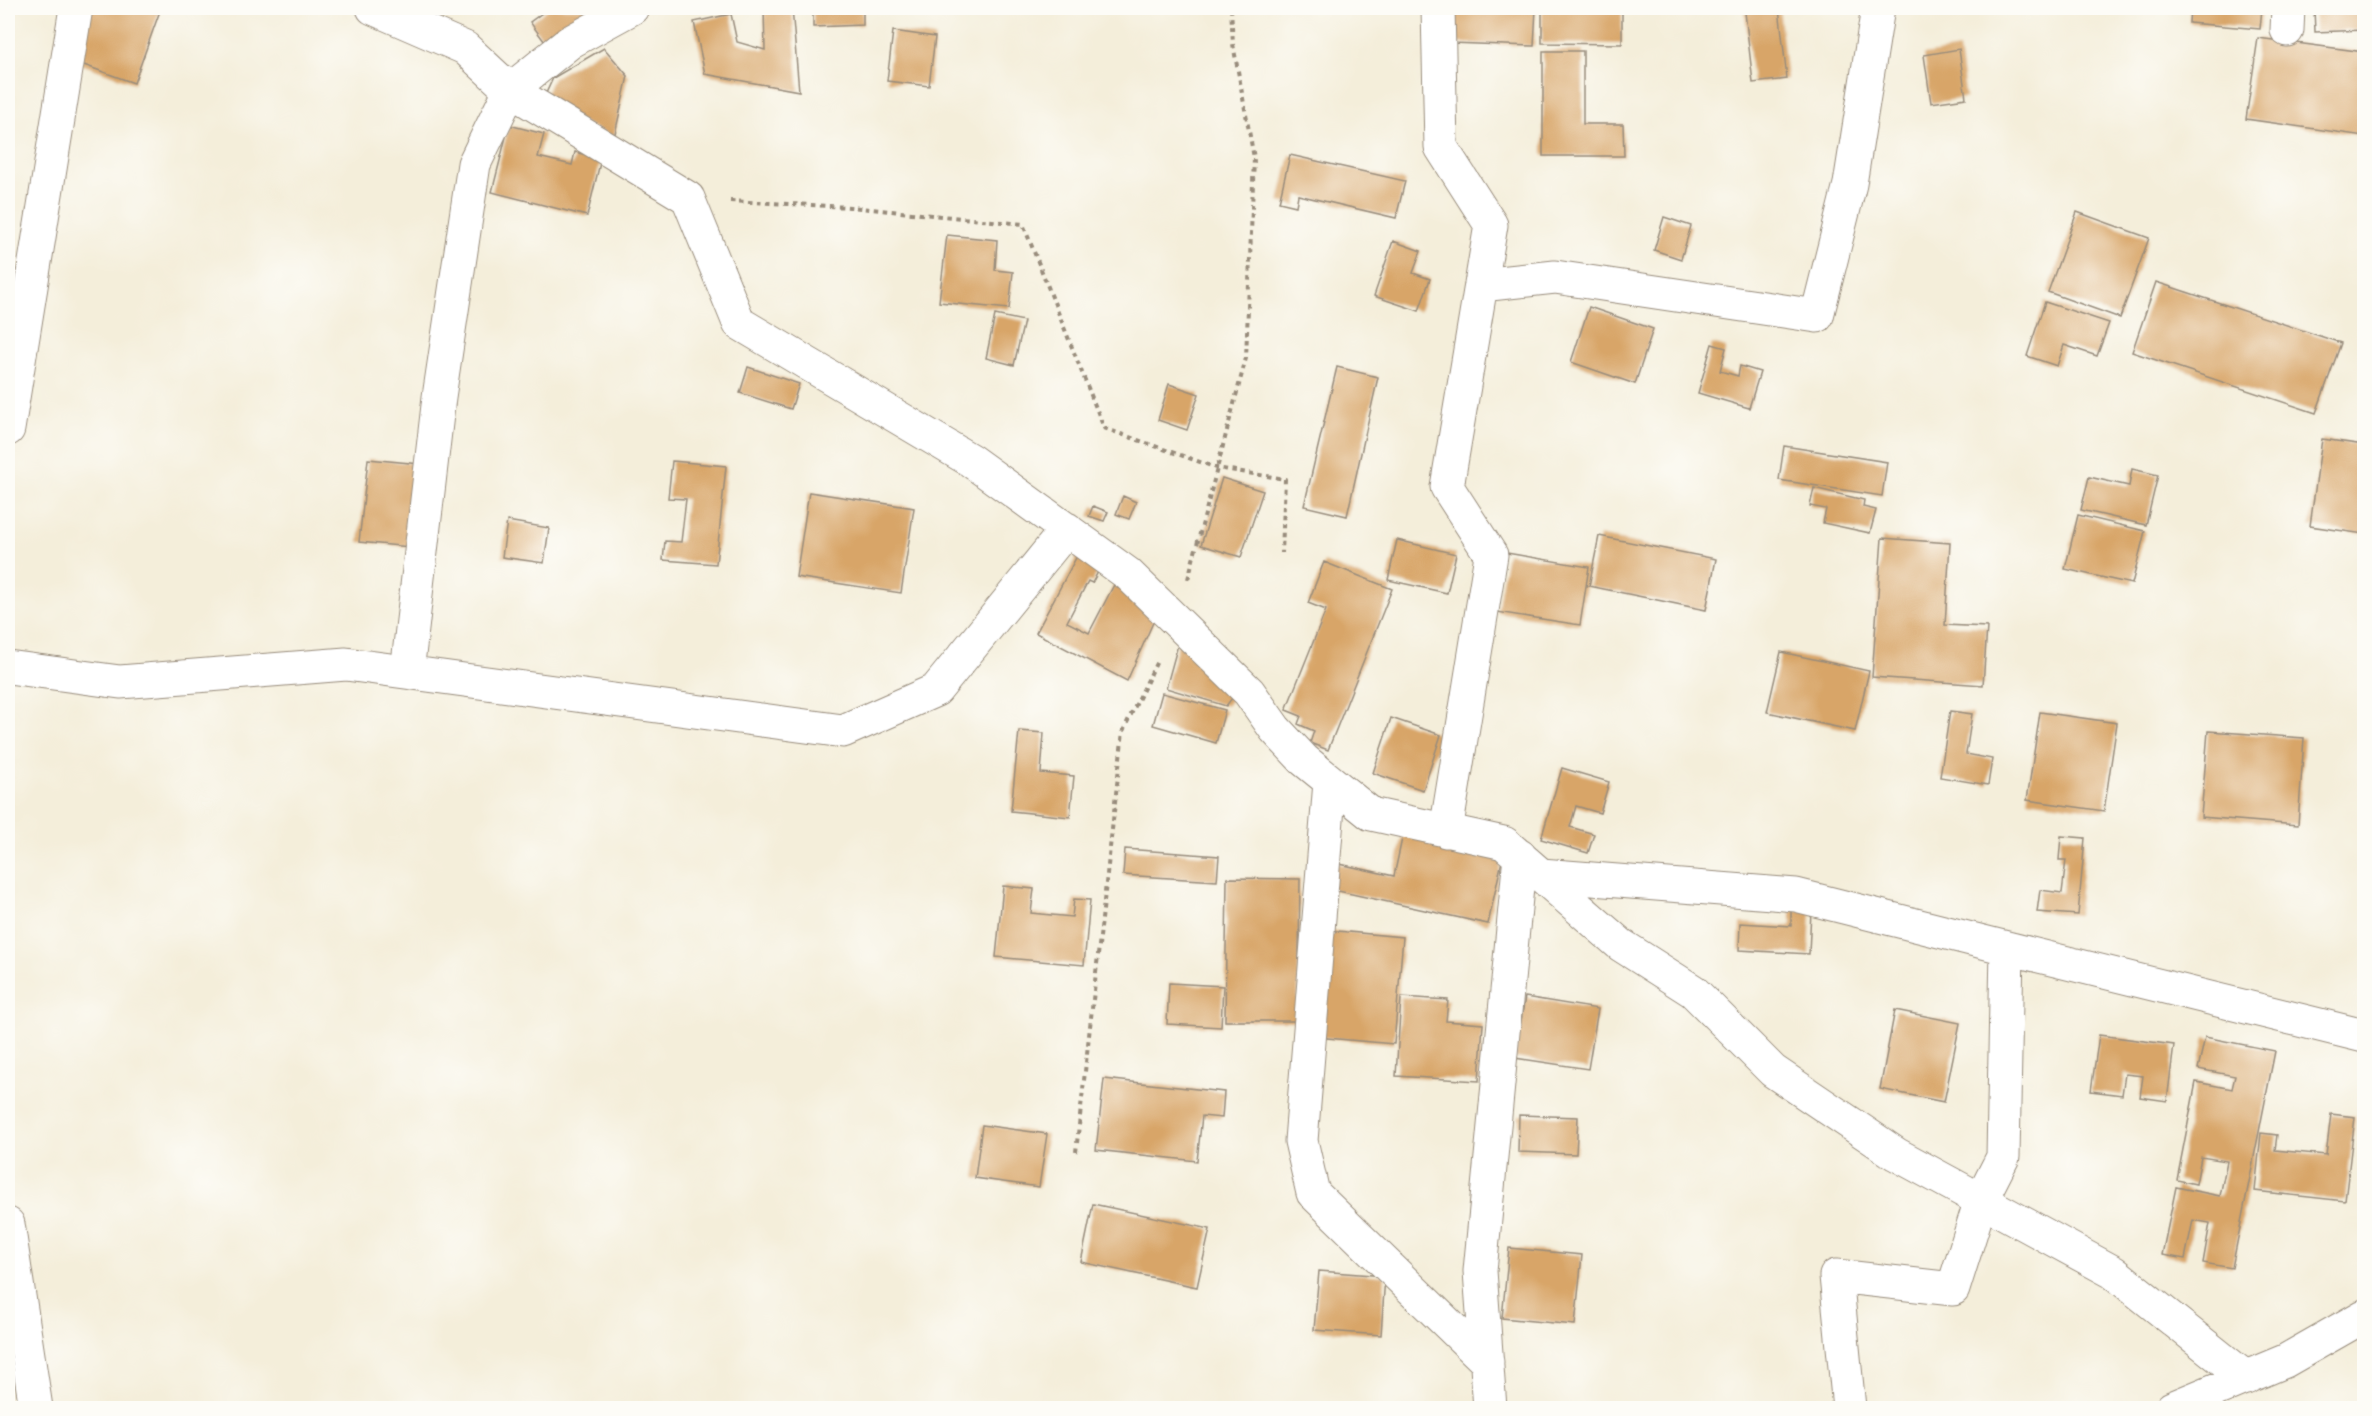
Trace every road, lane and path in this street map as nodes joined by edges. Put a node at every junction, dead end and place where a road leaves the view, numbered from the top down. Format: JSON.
{"nodes":[{"id":1,"x":76,"y":8,"type":"edge"},
{"id":2,"x":373,"y":8,"type":"edge"},
{"id":3,"x":632,"y":8,"type":"edge"},
{"id":4,"x":1438,"y":8,"type":"edge"},
{"id":5,"x":1878,"y":8,"type":"edge"},
{"id":6,"x":510,"y":90,"type":"junction"},
{"id":7,"x":688,"y":198,"type":"junction"},
{"id":8,"x":1481,"y":285,"type":"junction"},
{"id":9,"x":8,"y":429,"type":"edge"},
{"id":10,"x":1067,"y":529,"type":"junction"},
{"id":11,"x":1282,"y":553,"type":"dead end"},
{"id":12,"x":8,"y":667,"type":"edge"},
{"id":13,"x":407,"y":672,"type":"junction"},
{"id":14,"x":1330,"y":782,"type":"junction"},
{"id":15,"x":1446,"y":831,"type":"junction"},
{"id":16,"x":1530,"y":866,"type":"junction"},
{"id":17,"x":2007,"y":948,"type":"junction"},
{"id":18,"x":2364,"y":1036,"type":"edge"},
{"id":19,"x":1981,"y":1200,"type":"junction"},
{"id":20,"x":8,"y":1224,"type":"edge"},
{"id":21,"x":2364,"y":1316,"type":"edge"},
{"id":22,"x":1486,"y":1362,"type":"junction"},
{"id":23,"x":2246,"y":1378,"type":"junction"},
{"id":24,"x":36,"y":1408,"type":"edge"},
{"id":25,"x":1490,"y":1408,"type":"edge"},
{"id":26,"x":1849,"y":1408,"type":"edge"},
{"id":27,"x":2172,"y":1408,"type":"edge"}],
"edges":[{"from":1,"to":9,"type":"street"},
{"from":2,"to":6,"type":"street"},
{"from":3,"to":6,"type":"street"},
{"from":4,"to":8,"type":"street"},
{"from":5,"to":8,"type":"street"},
{"from":6,"to":7,"type":"street"},
{"from":6,"to":13,"type":"street"},
{"from":7,"to":10,"type":"street"},
{"from":7,"to":11,"type":"path"},
{"from":8,"to":15,"type":"street"},
{"from":10,"to":13,"type":"street"},
{"from":10,"to":14,"type":"street"},
{"from":12,"to":13,"type":"street"},
{"from":14,"to":15,"type":"street"},
{"from":14,"to":22,"type":"street"},
{"from":15,"to":16,"type":"street"},
{"from":16,"to":17,"type":"street"},
{"from":16,"to":19,"type":"street"},
{"from":16,"to":22,"type":"street"},
{"from":17,"to":18,"type":"street"},
{"from":17,"to":19,"type":"street"},
{"from":19,"to":23,"type":"street"},
{"from":19,"to":26,"type":"street"},
{"from":20,"to":24,"type":"street"},
{"from":21,"to":23,"type":"street"},
{"from":22,"to":25,"type":"street"},
{"from":23,"to":27,"type":"street"}]}
